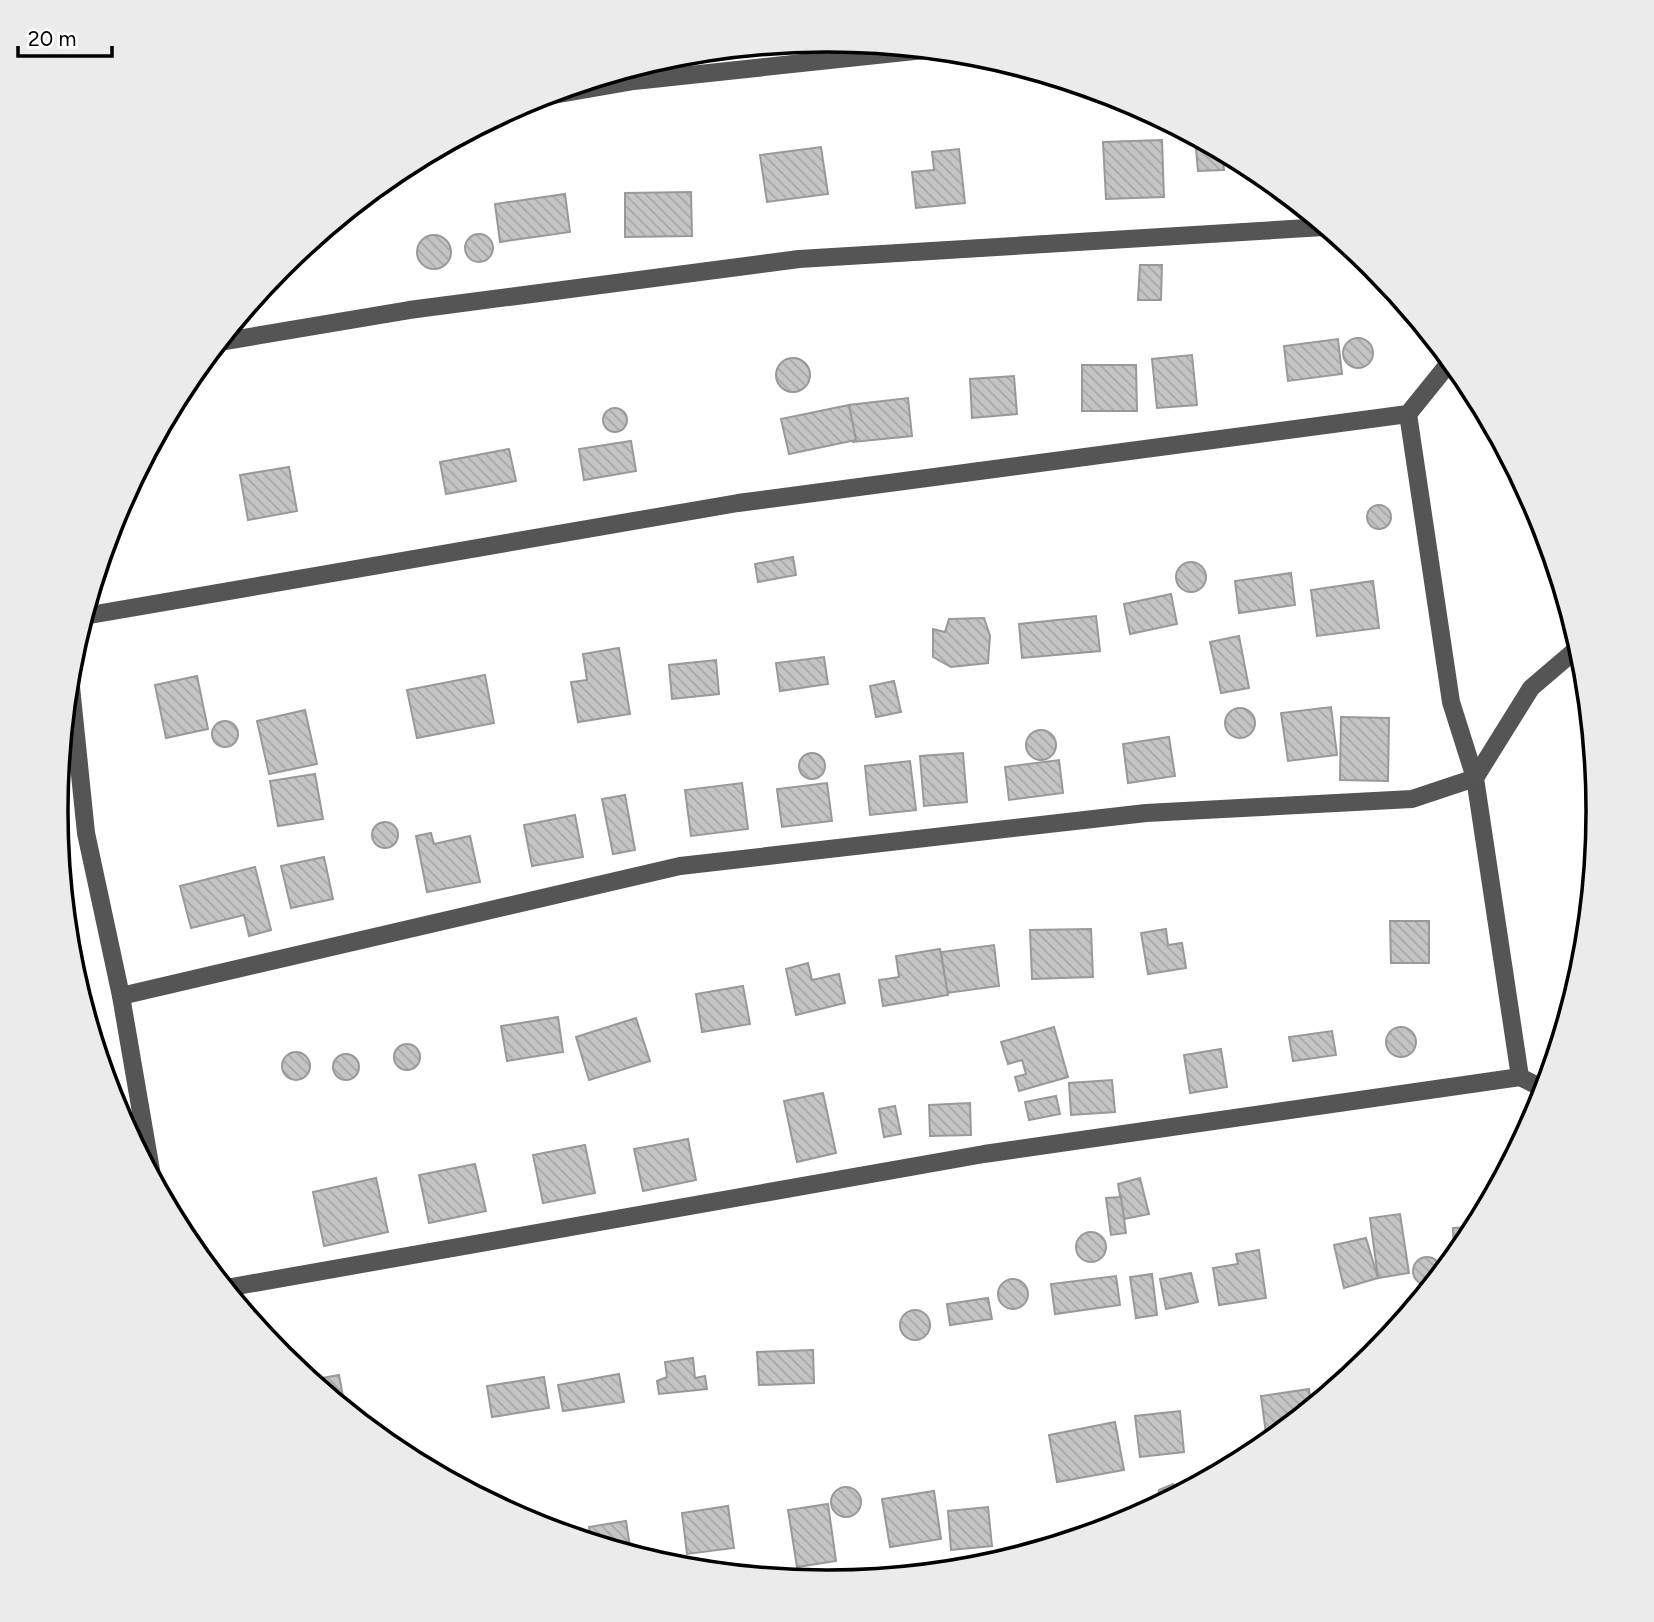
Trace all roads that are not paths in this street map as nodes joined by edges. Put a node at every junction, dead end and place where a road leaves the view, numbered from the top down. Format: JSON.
{"nodes":[{"id":1,"x":882,"y":55,"type":"edge"},
{"id":2,"x":605,"y":86,"type":"edge"},
{"id":3,"x":1311,"y":228,"type":"edge"},
{"id":4,"x":233,"y":340,"type":"edge"},
{"id":5,"x":1444,"y":370,"type":"edge"},
{"id":6,"x":1408,"y":414,"type":"junction"},
{"id":7,"x":94,"y":614,"type":"edge"},
{"id":8,"x":1569,"y":655,"type":"edge"},
{"id":9,"x":74,"y":722,"type":"edge"},
{"id":10,"x":1475,"y":778,"type":"junction"},
{"id":11,"x":121,"y":996,"type":"junction"},
{"id":12,"x":1520,"y":1077,"type":"junction"},
{"id":13,"x":1534,"y":1084,"type":"edge"},
{"id":14,"x":147,"y":1145,"type":"edge"},
{"id":15,"x":236,"y":1286,"type":"edge"}],
"edges":[{"from":1,"to":2,"type":"street"},
{"from":3,"to":4,"type":"street"},
{"from":5,"to":6,"type":"street"},
{"from":6,"to":7,"type":"street"},
{"from":6,"to":10,"type":"street"},
{"from":8,"to":10,"type":"street"},
{"from":9,"to":11,"type":"street"},
{"from":10,"to":11,"type":"street"},
{"from":10,"to":12,"type":"street"},
{"from":11,"to":14,"type":"street"},
{"from":12,"to":13,"type":"street"},
{"from":12,"to":15,"type":"street"}]}
